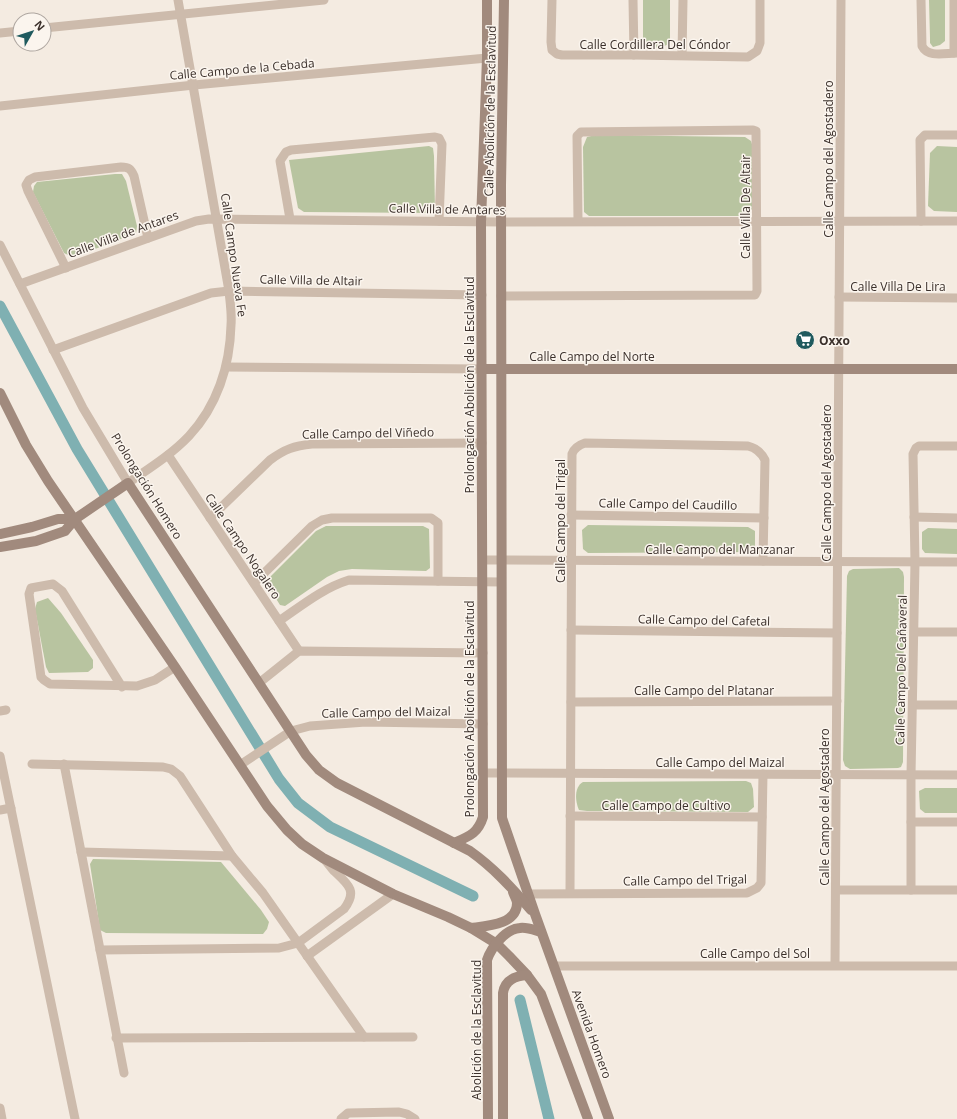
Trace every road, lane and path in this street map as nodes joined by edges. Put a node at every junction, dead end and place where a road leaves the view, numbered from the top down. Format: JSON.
{"nodes":[{"id":1,"x":178,"y":0,"type":"edge"},
{"id":2,"x":324,"y":0,"type":"edge"},
{"id":3,"x":487,"y":0,"type":"edge"},
{"id":4,"x":504,"y":0,"type":"edge"},
{"id":5,"x":552,"y":0,"type":"edge"},
{"id":6,"x":633,"y":0,"type":"edge"},
{"id":7,"x":683,"y":0,"type":"edge"},
{"id":8,"x":760,"y":0,"type":"edge"},
{"id":9,"x":841,"y":0,"type":"edge"},
{"id":10,"x":921,"y":0,"type":"edge"},
{"id":11,"x":954,"y":0,"type":"edge"},
{"id":12,"x":180,"y":16,"type":"junction"},
{"id":13,"x":52,"y":27,"type":"edge"},
{"id":14,"x":12,"y":32,"type":"edge"},
{"id":15,"x":0,"y":33,"type":"edge"},
{"id":16,"x":955,"y":53,"type":"edge"},
{"id":17,"x":634,"y":55,"type":"junction"},
{"id":18,"x":682,"y":55,"type":"junction"},
{"id":19,"x":487,"y":58,"type":"junction"},
{"id":20,"x":194,"y":85,"type":"junction"},
{"id":21,"x":0,"y":106,"type":"edge"},
{"id":22,"x":957,"y":135,"type":"edge"},
{"id":23,"x":217,"y":218,"type":"junction"},
{"id":24,"x":290,"y":219,"type":"junction"},
{"id":25,"x":439,"y":221,"type":"junction"},
{"id":26,"x":578,"y":221,"type":"junction"},
{"id":27,"x":757,"y":221,"type":"junction"},
{"id":28,"x":921,"y":221,"type":"junction"},
{"id":29,"x":957,"y":221,"type":"edge"},
{"id":30,"x":482,"y":222,"type":"junction"},
{"id":31,"x":502,"y":222,"type":"junction"},
{"id":32,"x":840,"y":222,"type":"junction"},
{"id":33,"x":148,"y":238,"type":"junction"},
{"id":34,"x":0,"y":245,"type":"edge"},
{"id":35,"x":66,"y":268,"type":"junction"},
{"id":36,"x":20,"y":284,"type":"junction"},
{"id":37,"x":229,"y":291,"type":"junction"},
{"id":38,"x":482,"y":295,"type":"junction"},
{"id":39,"x":502,"y":296,"type":"junction"},
{"id":40,"x":839,"y":297,"type":"junction"},
{"id":41,"x":957,"y":298,"type":"edge"},
{"id":42,"x":53,"y":350,"type":"junction"},
{"id":43,"x":226,"y":367,"type":"junction"},
{"id":44,"x":482,"y":369,"type":"junction"},
{"id":45,"x":502,"y":369,"type":"junction"},
{"id":46,"x":839,"y":369,"type":"junction"},
{"id":47,"x":957,"y":369,"type":"edge"},
{"id":48,"x":0,"y":393,"type":"edge"},
{"id":49,"x":482,"y":443,"type":"junction"},
{"id":50,"x":957,"y":446,"type":"edge"},
{"id":51,"x":168,"y":454,"type":"junction"},
{"id":52,"x":128,"y":483,"type":"junction"},
{"id":53,"x":571,"y":515,"type":"junction"},
{"id":54,"x":914,"y":517,"type":"junction"},
{"id":55,"x":210,"y":518,"type":"junction"},
{"id":56,"x":764,"y":518,"type":"junction"},
{"id":57,"x":957,"y":518,"type":"edge"},
{"id":58,"x":75,"y":519,"type":"junction"},
{"id":59,"x":0,"y":534,"type":"edge"},
{"id":60,"x":0,"y":547,"type":"edge"},
{"id":61,"x":483,"y":560,"type":"junction"},
{"id":62,"x":501,"y":560,"type":"junction"},
{"id":63,"x":571,"y":560,"type":"junction"},
{"id":64,"x":763,"y":561,"type":"junction"},
{"id":65,"x":838,"y":562,"type":"junction"},
{"id":66,"x":915,"y":562,"type":"junction"},
{"id":67,"x":957,"y":562,"type":"edge"},
{"id":68,"x":438,"y":581,"type":"junction"},
{"id":69,"x":483,"y":582,"type":"junction"},
{"id":70,"x":501,"y":582,"type":"junction"},
{"id":71,"x":254,"y":583,"type":"junction"},
{"id":72,"x":279,"y":621,"type":"junction"},
{"id":73,"x":571,"y":630,"type":"junction"},
{"id":74,"x":914,"y":632,"type":"junction"},
{"id":75,"x":957,"y":632,"type":"edge"},
{"id":76,"x":837,"y":634,"type":"junction"},
{"id":77,"x":299,"y":651,"type":"junction"},
{"id":78,"x":483,"y":653,"type":"junction"},
{"id":79,"x":175,"y":667,"type":"junction"},
{"id":80,"x":259,"y":683,"type":"junction"},
{"id":81,"x":122,"y":687,"type":"junction"},
{"id":82,"x":571,"y":702,"type":"junction"},
{"id":83,"x":837,"y":702,"type":"junction"},
{"id":84,"x":913,"y":705,"type":"junction"},
{"id":85,"x":957,"y":705,"type":"edge"},
{"id":86,"x":483,"y":724,"type":"junction"},
{"id":87,"x":291,"y":731,"type":"junction"},
{"id":88,"x":0,"y":756,"type":"edge"},
{"id":89,"x":32,"y":764,"type":"dead end"},
{"id":90,"x":64,"y":764,"type":"junction"},
{"id":91,"x":240,"y":765,"type":"junction"},
{"id":92,"x":483,"y":773,"type":"junction"},
{"id":93,"x":501,"y":773,"type":"junction"},
{"id":94,"x":570,"y":774,"type":"junction"},
{"id":95,"x":763,"y":774,"type":"junction"},
{"id":96,"x":836,"y":775,"type":"junction"},
{"id":97,"x":911,"y":775,"type":"junction"},
{"id":98,"x":957,"y":775,"type":"edge"},
{"id":99,"x":11,"y":808,"type":"junction"},
{"id":100,"x":0,"y":810,"type":"edge"},
{"id":101,"x":570,"y":816,"type":"junction"},
{"id":102,"x":762,"y":817,"type":"junction"},
{"id":103,"x":911,"y":822,"type":"junction"},
{"id":104,"x":957,"y":822,"type":"edge"},
{"id":105,"x":454,"y":843,"type":"junction"},
{"id":106,"x":81,"y":852,"type":"junction"},
{"id":107,"x":232,"y":856,"type":"junction"},
{"id":108,"x":323,"y":858,"type":"junction"},
{"id":109,"x":511,"y":887,"type":"junction"},
{"id":110,"x":836,"y":890,"type":"junction"},
{"id":111,"x":911,"y":890,"type":"junction"},
{"id":112,"x":957,"y":890,"type":"edge"},
{"id":113,"x":570,"y":893,"type":"junction"},
{"id":114,"x":393,"y":894,"type":"junction"},
{"id":115,"x":528,"y":894,"type":"junction"},
{"id":116,"x":535,"y":914,"type":"junction"},
{"id":117,"x":471,"y":928,"type":"junction"},
{"id":118,"x":541,"y":932,"type":"junction"},
{"id":119,"x":298,"y":943,"type":"junction"},
{"id":120,"x":497,"y":944,"type":"junction"},
{"id":121,"x":100,"y":950,"type":"junction"},
{"id":122,"x":307,"y":956,"type":"junction"},
{"id":123,"x":552,"y":962,"type":"junction"},
{"id":124,"x":835,"y":965,"type":"junction"},
{"id":125,"x":957,"y":966,"type":"edge"},
{"id":126,"x":527,"y":975,"type":"junction"},
{"id":127,"x":364,"y":1037,"type":"junction"},
{"id":128,"x":413,"y":1037,"type":"dead end"},
{"id":129,"x":116,"y":1038,"type":"junction"},
{"id":130,"x":124,"y":1073,"type":"dead end"},
{"id":131,"x":0,"y":1108,"type":"edge"},
{"id":132,"x":2,"y":1119,"type":"edge"},
{"id":133,"x":75,"y":1119,"type":"edge"},
{"id":134,"x":341,"y":1119,"type":"edge"},
{"id":135,"x":415,"y":1119,"type":"edge"},
{"id":136,"x":488,"y":1119,"type":"edge"},
{"id":137,"x":503,"y":1119,"type":"edge"},
{"id":138,"x":588,"y":1119,"type":"edge"},
{"id":139,"x":609,"y":1119,"type":"edge"}],
"edges":[{"from":1,"to":12,"type":"street","name":"Calle Campo Nueva Fe"},
{"from":2,"to":12,"type":"street"},
{"from":3,"to":19,"type":"main road","name":"Calle Abolición de la Esclavitud"},
{"from":4,"to":31,"type":"main road","name":"Calle Abolición de la Esclavitud"},
{"from":5,"to":17,"type":"street","name":"Calle Cordillera Del Cóndor"},
{"from":6,"to":17,"type":"street"},
{"from":7,"to":18,"type":"street"},
{"from":8,"to":18,"type":"street","name":"Calle Cordillera Del Cóndor"},
{"from":9,"to":32,"type":"street","name":"Calle Campo del Agostadero"},
{"from":10,"to":16,"type":"street"},
{"from":11,"to":16,"type":"street"},
{"from":12,"to":13,"type":"street"},
{"from":12,"to":20,"type":"street","name":"Calle Campo Nueva Fe"},
{"from":14,"to":15,"type":"street"},
{"from":17,"to":18,"type":"street","name":"Calle Cordillera Del Cóndor"},
{"from":19,"to":20,"type":"street","name":"Calle Campo de la Cebada"},
{"from":19,"to":30,"type":"main road","name":"Calle Abolición de la Esclavitud"},
{"from":20,"to":21,"type":"street","name":"Calle Campo de la Cebada"},
{"from":20,"to":23,"type":"street","name":"Calle Campo Nueva Fe"},
{"from":22,"to":28,"type":"street"},
{"from":23,"to":24,"type":"street","name":"Calle Villa de Antares"},
{"from":23,"to":33,"type":"street","name":"Calle Villa de Antares"},
{"from":23,"to":37,"type":"street","name":"Calle Campo Nueva Fe"},
{"from":24,"to":25,"type":"street","name":"Calle Villa de Antares"},
{"from":24,"to":25,"type":"street"},
{"from":25,"to":30,"type":"street","name":"Calle Villa de Antares"},
{"from":26,"to":27,"type":"street","name":"Calle Villa de Antares"},
{"from":26,"to":27,"type":"street","name":"Calle Villa De Altair"},
{"from":26,"to":31,"type":"street","name":"Calle Villa de Antares"},
{"from":27,"to":32,"type":"street","name":"Calle Villa de Antares"},
{"from":27,"to":39,"type":"street","name":"Calle Villa De Altair"},
{"from":28,"to":29,"type":"street","name":"Calle Villa de Antares"},
{"from":28,"to":32,"type":"street","name":"Calle Villa de Antares"},
{"from":30,"to":31,"type":"street","name":"Calle Villa de Antares"},
{"from":30,"to":38,"type":"main road","name":"Prolongación Abolición de la Esclavitud"},
{"from":31,"to":39,"type":"main road"},
{"from":32,"to":40,"type":"street","name":"Calle Campo del Agostadero"},
{"from":33,"to":35,"type":"street","name":"Calle Villa de Antares"},
{"from":33,"to":35,"type":"street"},
{"from":34,"to":36,"type":"street","name":"Prolongación Homero"},
{"from":35,"to":36,"type":"street","name":"Calle Villa de Antares"},
{"from":36,"to":42,"type":"street","name":"Prolongación Homero"},
{"from":37,"to":38,"type":"street","name":"Calle Villa de Altair"},
{"from":37,"to":42,"type":"street","name":"Calle Villa de Altair"},
{"from":37,"to":43,"type":"street","name":"Calle Campo Nueva Fe"},
{"from":38,"to":44,"type":"main road","name":"Prolongación Abolición de la Esclavitud"},
{"from":39,"to":45,"type":"main road"},
{"from":40,"to":41,"type":"street","name":"Calle Villa De Lira"},
{"from":40,"to":46,"type":"street","name":"Calle Campo del Agostadero"},
{"from":42,"to":52,"type":"street","name":"Prolongación Homero"},
{"from":43,"to":44,"type":"street","name":"Calle Campo del Norte"},
{"from":43,"to":51,"type":"street","name":"Calle Campo Nueva Fe"},
{"from":44,"to":45,"type":"main road","name":"Calle Campo del Norte"},
{"from":44,"to":49,"type":"main road","name":"Prolongación Abolición de la Esclavitud"},
{"from":45,"to":46,"type":"main road","name":"Calle Campo del Norte"},
{"from":45,"to":62,"type":"main road"},
{"from":46,"to":47,"type":"main road","name":"Calle Campo del Norte"},
{"from":46,"to":65,"type":"street","name":"Calle Campo del Agostadero"},
{"from":48,"to":58,"type":"main road"},
{"from":49,"to":55,"type":"street","name":"Calle Campo del Viñedo"},
{"from":49,"to":61,"type":"main road","name":"Prolongación Abolición de la Esclavitud"},
{"from":50,"to":54,"type":"street","name":"Calle Campo Del Cañaveral"},
{"from":51,"to":52,"type":"street","name":"Calle Campo Nueva Fe"},
{"from":51,"to":55,"type":"street","name":"Calle Campo Nogalero"},
{"from":52,"to":58,"type":"main road","name":"Calle Campo Nueva Fe"},
{"from":52,"to":80,"type":"main road","name":"Prolongación Homero"},
{"from":53,"to":56,"type":"street","name":"Calle Campo del Caudillo"},
{"from":53,"to":56,"type":"street","name":"Calle Campo del Trigal"},
{"from":53,"to":63,"type":"street","name":"Calle Campo del Trigal"},
{"from":54,"to":57,"type":"street"},
{"from":54,"to":66,"type":"street","name":"Calle Campo Del Cañaveral"},
{"from":55,"to":71,"type":"street","name":"Calle Campo Nogalero"},
{"from":56,"to":64,"type":"street","name":"Calle Campo del Trigal"},
{"from":58,"to":59,"type":"main road"},
{"from":58,"to":60,"type":"main road","name":"Calle Campo Nueva Fe"},
{"from":58,"to":79,"type":"main road"},
{"from":61,"to":62,"type":"street","name":"Calle Campo del Manzanar"},
{"from":61,"to":69,"type":"main road","name":"Prolongación Abolición de la Esclavitud"},
{"from":62,"to":63,"type":"street","name":"Calle Campo del Manzanar"},
{"from":62,"to":70,"type":"main road"},
{"from":63,"to":64,"type":"street","name":"Calle Campo del Manzanar"},
{"from":63,"to":73,"type":"street","name":"Calle Campo del Trigal"},
{"from":64,"to":65,"type":"street","name":"Calle Campo del Manzanar"},
{"from":65,"to":66,"type":"street","name":"Calle Campo del Manzanar"},
{"from":65,"to":76,"type":"street","name":"Calle Campo del Agostadero"},
{"from":66,"to":67,"type":"street","name":"Calle Campo del Manzanar"},
{"from":66,"to":74,"type":"street","name":"Calle Campo Del Cañaveral"},
{"from":68,"to":69,"type":"street"},
{"from":68,"to":71,"type":"street"},
{"from":68,"to":72,"type":"street"},
{"from":69,"to":70,"type":"street"},
{"from":69,"to":78,"type":"main road","name":"Prolongación Abolición de la Esclavitud"},
{"from":70,"to":93,"type":"main road"},
{"from":71,"to":72,"type":"street","name":"Calle Campo Nogalero"},
{"from":72,"to":77,"type":"street","name":"Calle Campo Nogalero"},
{"from":73,"to":76,"type":"street","name":"Calle Campo del Cafetal"},
{"from":73,"to":82,"type":"street","name":"Calle Campo del Trigal"},
{"from":74,"to":75,"type":"street"},
{"from":74,"to":84,"type":"street","name":"Calle Campo Del Cañaveral"},
{"from":76,"to":83,"type":"street","name":"Calle Campo del Agostadero"},
{"from":77,"to":78,"type":"street"},
{"from":77,"to":80,"type":"street"},
{"from":78,"to":86,"type":"main road","name":"Prolongación Abolición de la Esclavitud"},
{"from":79,"to":81,"type":"street"},
{"from":79,"to":91,"type":"main road"},
{"from":80,"to":87,"type":"main road","name":"Prolongación Homero"},
{"from":81,"to":81,"type":"street"},
{"from":82,"to":83,"type":"street","name":"Calle Campo del Platanar"},
{"from":82,"to":94,"type":"street","name":"Calle Campo del Trigal"},
{"from":83,"to":96,"type":"street","name":"Calle Campo del Agostadero"},
{"from":84,"to":85,"type":"street"},
{"from":84,"to":97,"type":"street","name":"Calle Campo Del Cañaveral"},
{"from":86,"to":87,"type":"street","name":"Calle Campo del Maizal"},
{"from":86,"to":92,"type":"main road","name":"Prolongación Abolición de la Esclavitud"},
{"from":87,"to":91,"type":"street"},
{"from":87,"to":105,"type":"main road"},
{"from":88,"to":99,"type":"street"},
{"from":89,"to":90,"type":"street"},
{"from":90,"to":106,"type":"street"},
{"from":90,"to":107,"type":"street"},
{"from":91,"to":108,"type":"main road"},
{"from":92,"to":93,"type":"street","name":"Calle Campo del Maizal"},
{"from":92,"to":105,"type":"main road","name":"Prolongación Abolición de la Esclavitud"},
{"from":93,"to":94,"type":"street","name":"Calle Campo del Maizal"},
{"from":93,"to":115,"type":"main road"},
{"from":94,"to":95,"type":"street","name":"Calle Campo del Maizal"},
{"from":94,"to":101,"type":"street","name":"Calle Campo del Trigal"},
{"from":95,"to":96,"type":"street","name":"Calle Campo del Maizal"},
{"from":95,"to":102,"type":"street","name":"Calle Campo del Trigal"},
{"from":96,"to":97,"type":"street","name":"Calle Campo del Maizal"},
{"from":96,"to":110,"type":"street","name":"Calle Campo del Agostadero"},
{"from":97,"to":98,"type":"street","name":"Calle Campo del Maizal"},
{"from":97,"to":103,"type":"street","name":"Calle Campo Del Cañaveral"},
{"from":99,"to":100,"type":"street"},
{"from":99,"to":133,"type":"street"},
{"from":101,"to":102,"type":"street","name":"Calle Campo de Cultivo"},
{"from":101,"to":113,"type":"street","name":"Calle Campo del Trigal"},
{"from":102,"to":113,"type":"street","name":"Calle Campo del Trigal"},
{"from":103,"to":104,"type":"street"},
{"from":103,"to":111,"type":"street","name":"Calle Campo Del Cañaveral"},
{"from":105,"to":109,"type":"main road"},
{"from":106,"to":107,"type":"street"},
{"from":106,"to":121,"type":"street"},
{"from":107,"to":119,"type":"street"},
{"from":108,"to":114,"type":"main road"},
{"from":108,"to":119,"type":"street"},
{"from":109,"to":116,"type":"main road"},
{"from":109,"to":117,"type":"main road"},
{"from":110,"to":111,"type":"street"},
{"from":110,"to":124,"type":"street","name":"Calle Campo del Agostadero"},
{"from":111,"to":112,"type":"street"},
{"from":113,"to":115,"type":"street","name":"Calle Campo del Trigal"},
{"from":114,"to":117,"type":"main road"},
{"from":114,"to":122,"type":"street"},
{"from":115,"to":116,"type":"main road"},
{"from":116,"to":118,"type":"main road"},
{"from":117,"to":120,"type":"main road"},
{"from":118,"to":120,"type":"main road","name":"Abolición de la Esclavitud"},
{"from":118,"to":123,"type":"main road"},
{"from":119,"to":121,"type":"street"},
{"from":119,"to":122,"type":"street"},
{"from":120,"to":126,"type":"main road"},
{"from":120,"to":136,"type":"main road","name":"Abolición de la Esclavitud"},
{"from":121,"to":129,"type":"street"},
{"from":122,"to":127,"type":"street"},
{"from":123,"to":124,"type":"street","name":"Calle Campo del Sol"},
{"from":123,"to":139,"type":"main road","name":"Avenida Homero"},
{"from":124,"to":125,"type":"street","name":"Calle Campo del Sol"},
{"from":126,"to":137,"type":"main road"},
{"from":126,"to":138,"type":"main road"},
{"from":127,"to":128,"type":"street"},
{"from":127,"to":129,"type":"street"},
{"from":129,"to":130,"type":"street"},
{"from":131,"to":132,"type":"street"},
{"from":134,"to":135,"type":"street"}]}
